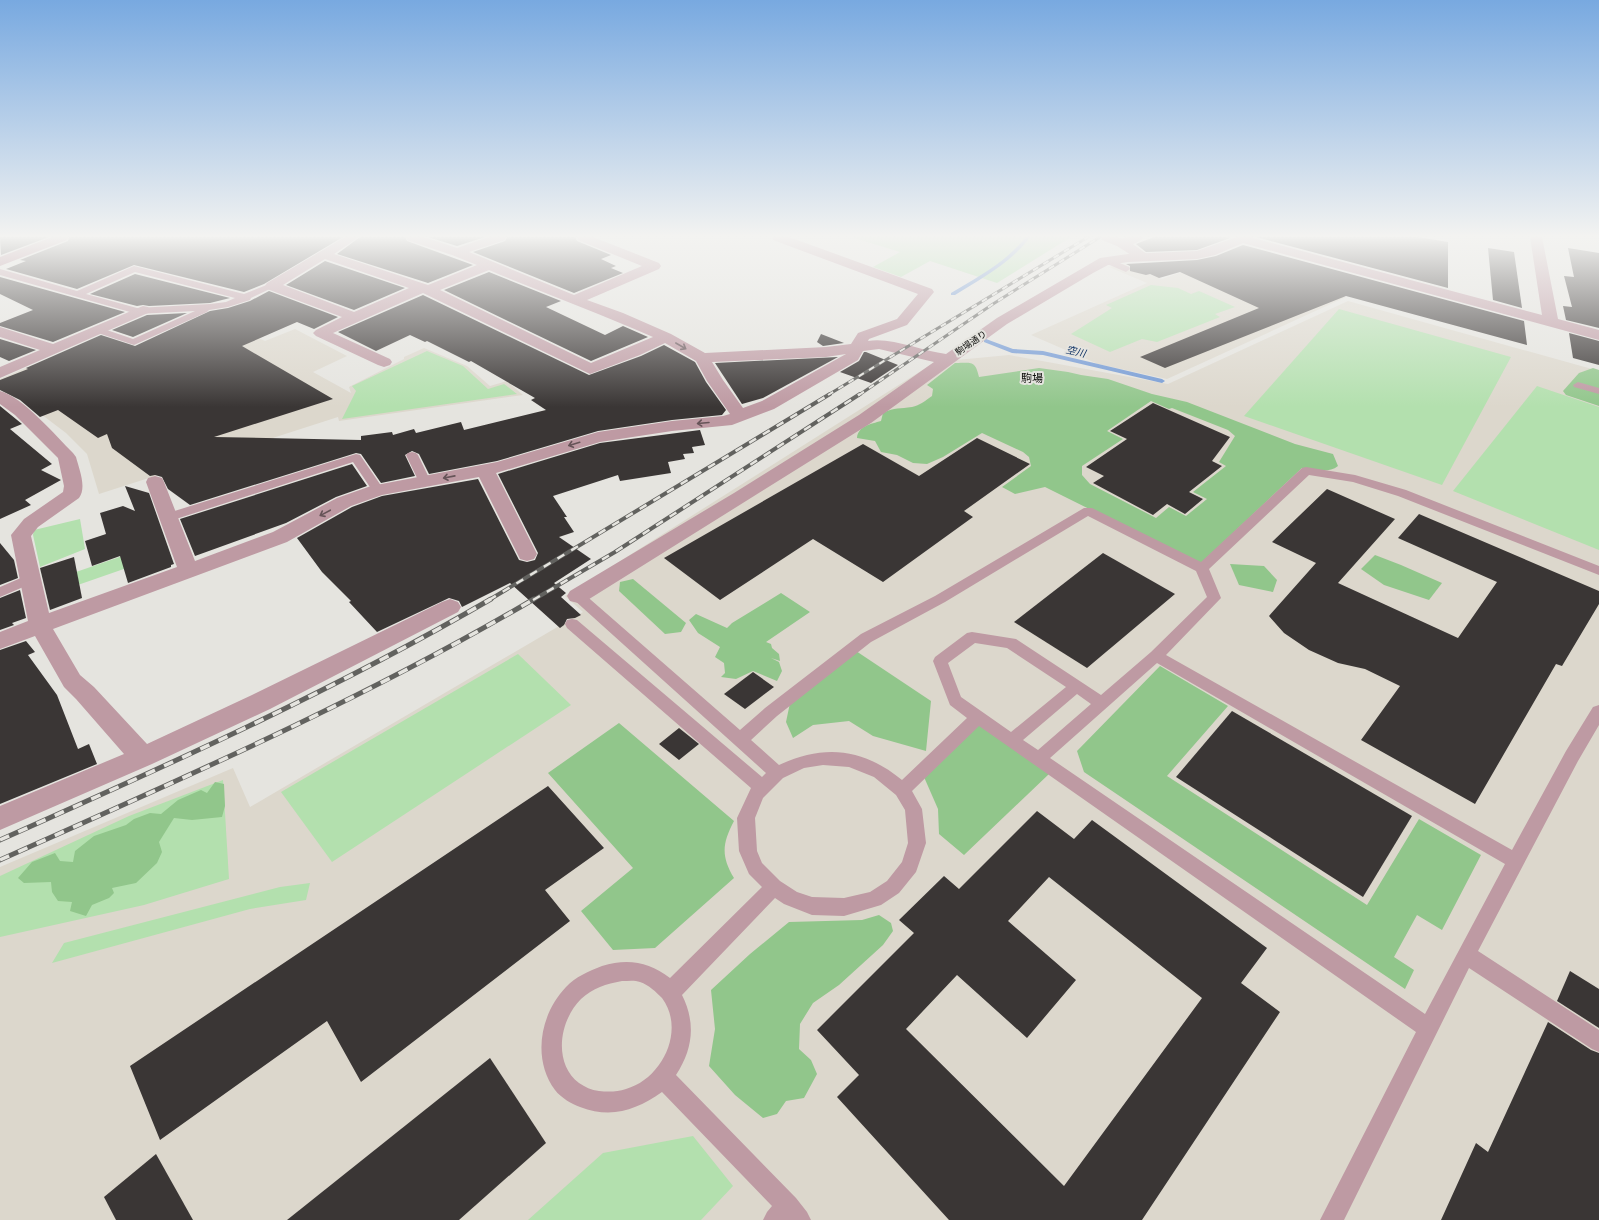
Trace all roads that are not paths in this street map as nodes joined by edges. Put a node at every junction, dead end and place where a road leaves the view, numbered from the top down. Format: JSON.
{"nodes":[{"id":1,"x":78,"y":294,"type":"edge"},
{"id":2,"x":231,"y":294,"type":"edge"},
{"id":3,"x":255,"y":294,"type":"edge"},
{"id":4,"x":293,"y":294,"type":"edge"},
{"id":5,"x":412,"y":294,"type":"edge"},
{"id":6,"x":435,"y":294,"type":"edge"},
{"id":7,"x":559,"y":294,"type":"edge"},
{"id":8,"x":588,"y":294,"type":"edge"},
{"id":9,"x":925,"y":294,"type":"edge"},
{"id":10,"x":1045,"y":294,"type":"edge"},
{"id":11,"x":1449,"y":294,"type":"edge"},
{"id":12,"x":1546,"y":294,"type":"edge"},
{"id":13,"x":247,"y":298,"type":"junction"},
{"id":14,"x":574,"y":300,"type":"junction"},
{"id":15,"x":210,"y":307,"type":"junction"},
{"id":16,"x":143,"y":310,"type":"junction"},
{"id":17,"x":354,"y":317,"type":"junction"},
{"id":18,"x":1551,"y":322,"type":"junction"},
{"id":19,"x":98,"y":330,"type":"junction"},
{"id":20,"x":0,"y":332,"type":"edge"},
{"id":21,"x":1599,"y":335,"type":"edge"},
{"id":22,"x":666,"y":337,"type":"junction"},
{"id":23,"x":857,"y":347,"type":"junction"},
{"id":24,"x":53,"y":349,"type":"junction"},
{"id":25,"x":702,"y":358,"type":"junction"},
{"id":26,"x":947,"y":359,"type":"junction"},
{"id":27,"x":384,"y":362,"type":"dead end"},
{"id":28,"x":0,"y":373,"type":"edge"},
{"id":29,"x":1578,"y":385,"type":"dead end"},
{"id":30,"x":1599,"y":391,"type":"edge"},
{"id":31,"x":0,"y":396,"type":"edge"},
{"id":32,"x":740,"y":416,"type":"junction"},
{"id":33,"x":412,"y":455,"type":"dead end"},
{"id":34,"x":485,"y":470,"type":"junction"},
{"id":35,"x":154,"y":482,"type":"dead end"},
{"id":36,"x":425,"y":482,"type":"junction"},
{"id":37,"x":378,"y":490,"type":"junction"},
{"id":38,"x":169,"y":517,"type":"junction"},
{"id":39,"x":527,"y":554,"type":"dead end"},
{"id":40,"x":1202,"y":568,"type":"junction"},
{"id":41,"x":188,"y":570,"type":"junction"},
{"id":42,"x":1599,"y":571,"type":"edge"},
{"id":43,"x":30,"y":579,"type":"junction"},
{"id":44,"x":0,"y":592,"type":"edge"},
{"id":45,"x":578,"y":596,"type":"joint"},
{"id":46,"x":450,"y":607,"type":"dead end"},
{"id":47,"x":572,"y":624,"type":"dead end"},
{"id":48,"x":40,"y":625,"type":"junction"},
{"id":49,"x":0,"y":641,"type":"edge"},
{"id":50,"x":1156,"y":656,"type":"junction"},
{"id":51,"x":1076,"y":687,"type":"junction"},
{"id":52,"x":1102,"y":703,"type":"junction"},
{"id":53,"x":1599,"y":711,"type":"edge"},
{"id":54,"x":978,"y":717,"type":"junction"},
{"id":55,"x":740,"y":740,"type":"junction"},
{"id":56,"x":1011,"y":741,"type":"junction"},
{"id":57,"x":143,"y":757,"type":"junction"},
{"id":58,"x":1038,"y":759,"type":"junction"},
{"id":59,"x":777,"y":773,"type":"junction"},
{"id":60,"x":762,"y":787,"type":"junction"},
{"id":61,"x":902,"y":790,"type":"junction"},
{"id":62,"x":0,"y":818,"type":"edge"},
{"id":63,"x":1516,"y":861,"type":"junction"},
{"id":64,"x":774,"y":887,"type":"junction"},
{"id":65,"x":1466,"y":954,"type":"junction"},
{"id":66,"x":671,"y":992,"type":"junction"},
{"id":67,"x":1428,"y":1028,"type":"junction"},
{"id":68,"x":1599,"y":1042,"type":"edge"},
{"id":69,"x":662,"y":1077,"type":"junction"},
{"id":70,"x":787,"y":1215,"type":"edge"},
{"id":71,"x":1332,"y":1220,"type":"edge"}],
"edges":[{"from":1,"to":16,"type":"lane"},
{"from":2,"to":13,"type":"lane"},
{"from":3,"to":13,"type":"lane"},
{"from":4,"to":17,"type":"street"},
{"from":5,"to":17,"type":"street"},
{"from":6,"to":22,"type":"street"},
{"from":7,"to":14,"type":"street"},
{"from":8,"to":14,"type":"street"},
{"from":9,"to":23,"type":"street"},
{"from":10,"to":26,"type":"street","name":"駒場通り"},
{"from":11,"to":18,"type":"street","name":"駒場通り"},
{"from":12,"to":18,"type":"street"},
{"from":13,"to":15,"type":"lane"},
{"from":14,"to":22,"type":"street"},
{"from":15,"to":16,"type":"lane"},
{"from":15,"to":19,"type":"lane"},
{"from":16,"to":19,"type":"street"},
{"from":17,"to":27,"type":"street"},
{"from":18,"to":21,"type":"street","name":"駒場通り"},
{"from":19,"to":24,"type":"street"},
{"from":20,"to":24,"type":"street"},
{"from":22,"to":25,"type":"street","one_way":true},
{"from":23,"to":25,"type":"street"},
{"from":23,"to":26,"type":"street"},
{"from":23,"to":32,"type":"street"},
{"from":24,"to":28,"type":"street"},
{"from":25,"to":32,"type":"street"},
{"from":26,"to":45,"type":"street","name":"駒場通り"},
{"from":29,"to":30,"type":"lane"},
{"from":31,"to":43,"type":"street"},
{"from":32,"to":34,"type":"street","one_way":true},
{"from":33,"to":36,"type":"lane"},
{"from":34,"to":36,"type":"street","one_way":true},
{"from":34,"to":39,"type":"street"},
{"from":35,"to":38,"type":"street"},
{"from":36,"to":37,"type":"street"},
{"from":37,"to":38,"type":"lane"},
{"from":37,"to":41,"type":"street","one_way":true},
{"from":38,"to":41,"type":"street"},
{"from":40,"to":42,"type":"lane"},
{"from":40,"to":50,"type":"lane"},
{"from":40,"to":55,"type":"lane"},
{"from":41,"to":48,"type":"street"},
{"from":43,"to":44,"type":"lane"},
{"from":43,"to":48,"type":"street"},
{"from":45,"to":55,"type":"lane"},
{"from":46,"to":57,"type":"street"},
{"from":47,"to":60,"type":"lane"},
{"from":48,"to":49,"type":"street"},
{"from":48,"to":57,"type":"street"},
{"from":50,"to":52,"type":"lane"},
{"from":50,"to":63,"type":"lane"},
{"from":51,"to":52,"type":"lane"},
{"from":51,"to":54,"type":"lane"},
{"from":51,"to":56,"type":"lane"},
{"from":52,"to":58,"type":"lane"},
{"from":53,"to":63,"type":"lane"},
{"from":54,"to":56,"type":"lane"},
{"from":54,"to":61,"type":"lane"},
{"from":55,"to":59,"type":"lane"},
{"from":56,"to":58,"type":"lane"},
{"from":57,"to":62,"type":"street"},
{"from":58,"to":67,"type":"lane"},
{"from":59,"to":60,"type":"lane"},
{"from":59,"to":61,"type":"lane"},
{"from":60,"to":64,"type":"lane"},
{"from":61,"to":64,"type":"lane"},
{"from":63,"to":65,"type":"lane"},
{"from":64,"to":66,"type":"lane"},
{"from":65,"to":67,"type":"lane"},
{"from":65,"to":68,"type":"lane"},
{"from":66,"to":69,"type":"lane"},
{"from":66,"to":69,"type":"lane"},
{"from":67,"to":71,"type":"lane"},
{"from":69,"to":70,"type":"lane"}]}
